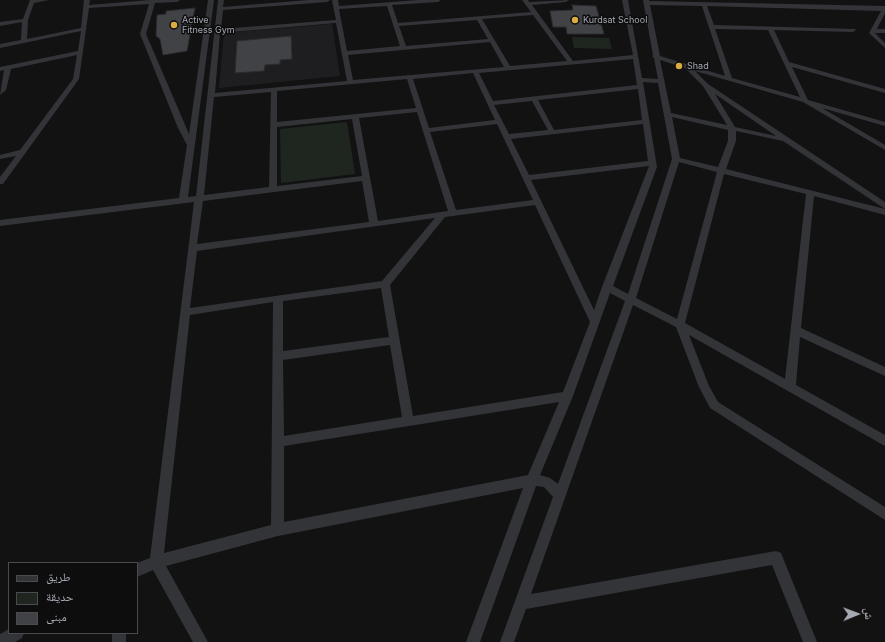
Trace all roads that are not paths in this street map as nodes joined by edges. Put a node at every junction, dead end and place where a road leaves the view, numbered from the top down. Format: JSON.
{"nodes":[{"id":1,"x":46,"y":0,"type":"edge"},
{"id":2,"x":178,"y":0,"type":"edge"},
{"id":3,"x":211,"y":0,"type":"edge"},
{"id":4,"x":221,"y":0,"type":"edge"},
{"id":5,"x":327,"y":0,"type":"edge"},
{"id":6,"x":335,"y":0,"type":"edge"},
{"id":7,"x":438,"y":0,"type":"edge"},
{"id":8,"x":566,"y":0,"type":"edge"},
{"id":9,"x":625,"y":0,"type":"edge"},
{"id":10,"x":772,"y":0,"type":"edge"},
{"id":11,"x":33,"y":1,"type":"edge"},
{"id":12,"x":153,"y":1,"type":"edge"},
{"id":13,"x":646,"y":1,"type":"edge"},
{"id":14,"x":273,"y":2,"type":"edge"},
{"id":15,"x":526,"y":2,"type":"edge"},
{"id":16,"x":86,"y":3,"type":"edge"},
{"id":17,"x":389,"y":4,"type":"junction"},
{"id":18,"x":704,"y":5,"type":"junction"},
{"id":19,"x":777,"y":6,"type":"junction"},
{"id":20,"x":337,"y":8,"type":"junction"},
{"id":21,"x":220,"y":9,"type":"junction"},
{"id":22,"x":885,"y":9,"type":"edge"},
{"id":23,"x":534,"y":13,"type":"junction"},
{"id":24,"x":479,"y":18,"type":"junction"},
{"id":25,"x":25,"y":20,"type":"junction"},
{"id":26,"x":339,"y":21,"type":"junction"},
{"id":27,"x":0,"y":24,"type":"edge"},
{"id":28,"x":396,"y":25,"type":"junction"},
{"id":29,"x":712,"y":27,"type":"junction"},
{"id":30,"x":770,"y":28,"type":"junction"},
{"id":31,"x":84,"y":29,"type":"junction"},
{"id":32,"x":218,"y":30,"type":"junction"},
{"id":33,"x":853,"y":30,"type":"dead end"},
{"id":34,"x":874,"y":30,"type":"junction"},
{"id":35,"x":885,"y":31,"type":"edge"},
{"id":36,"x":491,"y":40,"type":"junction"},
{"id":37,"x":24,"y":41,"type":"junction"},
{"id":38,"x":0,"y":46,"type":"edge"},
{"id":39,"x":885,"y":46,"type":"edge"},
{"id":40,"x":404,"y":48,"type":"junction"},
{"id":41,"x":81,"y":52,"type":"junction"},
{"id":42,"x":345,"y":53,"type":"junction"},
{"id":43,"x":655,"y":56,"type":"junction"},
{"id":44,"x":636,"y":57,"type":"junction"},
{"id":45,"x":571,"y":62,"type":"junction"},
{"id":46,"x":786,"y":63,"type":"junction"},
{"id":47,"x":8,"y":67,"type":"junction"},
{"id":48,"x":687,"y":67,"type":"junction"},
{"id":49,"x":508,"y":68,"type":"junction"},
{"id":50,"x":0,"y":69,"type":"edge"},
{"id":51,"x":474,"y":71,"type":"junction"},
{"id":52,"x":409,"y":77,"type":"junction"},
{"id":53,"x":729,"y":79,"type":"junction"},
{"id":54,"x":662,"y":81,"type":"junction"},
{"id":55,"x":350,"y":82,"type":"junction"},
{"id":56,"x":641,"y":84,"type":"junction"},
{"id":57,"x":706,"y":85,"type":"junction"},
{"id":58,"x":274,"y":89,"type":"junction"},
{"id":59,"x":885,"y":91,"type":"edge"},
{"id":60,"x":0,"y":93,"type":"edge"},
{"id":61,"x":211,"y":95,"type":"junction"},
{"id":62,"x":534,"y":99,"type":"junction"},
{"id":63,"x":806,"y":101,"type":"junction"},
{"id":64,"x":490,"y":103,"type":"junction"},
{"id":65,"x":420,"y":110,"type":"junction"},
{"id":66,"x":668,"y":114,"type":"junction"},
{"id":67,"x":355,"y":117,"type":"junction"},
{"id":68,"x":499,"y":122,"type":"junction"},
{"id":69,"x":646,"y":122,"type":"junction"},
{"id":70,"x":885,"y":124,"type":"edge"},
{"id":71,"x":274,"y":125,"type":"junction"},
{"id":72,"x":732,"y":128,"type":"junction"},
{"id":73,"x":426,"y":130,"type":"junction"},
{"id":74,"x":552,"y":132,"type":"junction"},
{"id":75,"x":506,"y":137,"type":"junction"},
{"id":76,"x":787,"y":140,"type":"junction"},
{"id":77,"x":191,"y":145,"type":"junction"},
{"id":78,"x":885,"y":148,"type":"edge"},
{"id":79,"x":22,"y":152,"type":"junction"},
{"id":80,"x":0,"y":157,"type":"edge"},
{"id":81,"x":676,"y":160,"type":"junction"},
{"id":82,"x":652,"y":163,"type":"junction"},
{"id":83,"x":721,"y":171,"type":"junction"},
{"id":84,"x":366,"y":178,"type":"junction"},
{"id":85,"x":526,"y":178,"type":"junction"},
{"id":86,"x":0,"y":182,"type":"edge"},
{"id":87,"x":273,"y":190,"type":"junction"},
{"id":88,"x":810,"y":194,"type":"junction"},
{"id":89,"x":199,"y":199,"type":"junction"},
{"id":90,"x":183,"y":201,"type":"junction"},
{"id":91,"x":538,"y":202,"type":"junction"},
{"id":92,"x":885,"y":206,"type":"edge"},
{"id":93,"x":885,"y":212,"type":"edge"},
{"id":94,"x":454,"y":213,"type":"junction"},
{"id":95,"x":443,"y":214,"type":"junction"},
{"id":96,"x":0,"y":223,"type":"edge"},
{"id":97,"x":374,"y":223,"type":"junction"},
{"id":98,"x":193,"y":248,"type":"junction"},
{"id":99,"x":385,"y":284,"type":"junction"},
{"id":100,"x":607,"y":286,"type":"junction"},
{"id":101,"x":278,"y":298,"type":"junction"},
{"id":102,"x":630,"y":298,"type":"junction"},
{"id":103,"x":186,"y":312,"type":"junction"},
{"id":104,"x":594,"y":320,"type":"junction"},
{"id":105,"x":680,"y":325,"type":"junction"},
{"id":106,"x":796,"y":330,"type":"junction"},
{"id":107,"x":394,"y":340,"type":"junction"},
{"id":108,"x":279,"y":356,"type":"junction"},
{"id":109,"x":885,"y":372,"type":"edge"},
{"id":110,"x":790,"y":388,"type":"junction"},
{"id":111,"x":567,"y":396,"type":"junction"},
{"id":112,"x":408,"y":421,"type":"junction"},
{"id":113,"x":885,"y":441,"type":"edge"},
{"id":114,"x":279,"y":442,"type":"junction"},
{"id":115,"x":532,"y":480,"type":"junction"},
{"id":116,"x":560,"y":495,"type":"junction"},
{"id":117,"x":885,"y":514,"type":"edge"},
{"id":118,"x":278,"y":530,"type":"junction"},
{"id":119,"x":156,"y":562,"type":"junction"},
{"id":120,"x":138,"y":570,"type":"edge"},
{"id":121,"x":522,"y":603,"type":"junction"},
{"id":122,"x":15,"y":634,"type":"edge"},
{"id":123,"x":0,"y":642,"type":"edge"},
{"id":124,"x":201,"y":642,"type":"edge"},
{"id":125,"x":473,"y":642,"type":"edge"},
{"id":126,"x":507,"y":642,"type":"edge"},
{"id":127,"x":810,"y":642,"type":"edge"}],
"edges":[{"from":1,"to":11,"type":"street"},
{"from":2,"to":12,"type":"street"},
{"from":3,"to":77,"type":"street"},
{"from":4,"to":21,"type":"street"},
{"from":5,"to":14,"type":"street"},
{"from":6,"to":20,"type":"street"},
{"from":7,"to":17,"type":"street"},
{"from":8,"to":15,"type":"street"},
{"from":9,"to":44,"type":"street"},
{"from":10,"to":19,"type":"street"},
{"from":11,"to":25,"type":"street"},
{"from":12,"to":16,"type":"street"},
{"from":12,"to":77,"type":"street"},
{"from":13,"to":18,"type":"street"},
{"from":13,"to":43,"type":"street"},
{"from":14,"to":21,"type":"street"},
{"from":15,"to":23,"type":"street"},
{"from":16,"to":31,"type":"street"},
{"from":17,"to":20,"type":"street"},
{"from":17,"to":28,"type":"street"},
{"from":18,"to":19,"type":"street"},
{"from":18,"to":29,"type":"street"},
{"from":19,"to":22,"type":"street"},
{"from":20,"to":26,"type":"street"},
{"from":21,"to":32,"type":"street"},
{"from":22,"to":34,"type":"street"},
{"from":23,"to":24,"type":"street"},
{"from":23,"to":45,"type":"street"},
{"from":24,"to":28,"type":"street"},
{"from":24,"to":36,"type":"street"},
{"from":25,"to":27,"type":"street"},
{"from":25,"to":37,"type":"street"},
{"from":26,"to":32,"type":"street"},
{"from":26,"to":42,"type":"street"},
{"from":28,"to":40,"type":"street"},
{"from":29,"to":30,"type":"street"},
{"from":29,"to":53,"type":"street"},
{"from":30,"to":33,"type":"street"},
{"from":30,"to":46,"type":"street"},
{"from":31,"to":37,"type":"street"},
{"from":31,"to":41,"type":"street"},
{"from":32,"to":61,"type":"street"},
{"from":34,"to":35,"type":"street"},
{"from":34,"to":39,"type":"street"},
{"from":36,"to":40,"type":"street"},
{"from":36,"to":49,"type":"street"},
{"from":37,"to":38,"type":"street"},
{"from":40,"to":42,"type":"street"},
{"from":41,"to":47,"type":"street"},
{"from":41,"to":79,"type":"street"},
{"from":42,"to":55,"type":"street"},
{"from":43,"to":48,"type":"street"},
{"from":43,"to":54,"type":"street"},
{"from":44,"to":45,"type":"street"},
{"from":44,"to":56,"type":"street"},
{"from":45,"to":49,"type":"street"},
{"from":46,"to":59,"type":"street"},
{"from":46,"to":63,"type":"street"},
{"from":47,"to":50,"type":"street"},
{"from":47,"to":60,"type":"street"},
{"from":48,"to":53,"type":"street"},
{"from":48,"to":57,"type":"street"},
{"from":49,"to":51,"type":"street"},
{"from":51,"to":52,"type":"street"},
{"from":51,"to":64,"type":"street"},
{"from":52,"to":55,"type":"street"},
{"from":52,"to":65,"type":"street"},
{"from":53,"to":63,"type":"street"},
{"from":54,"to":56,"type":"street"},
{"from":54,"to":66,"type":"street"},
{"from":55,"to":58,"type":"street"},
{"from":56,"to":62,"type":"street"},
{"from":56,"to":69,"type":"street"},
{"from":57,"to":72,"type":"street"},
{"from":57,"to":76,"type":"street"},
{"from":58,"to":61,"type":"street"},
{"from":58,"to":71,"type":"street"},
{"from":61,"to":89,"type":"street"},
{"from":62,"to":64,"type":"street"},
{"from":62,"to":74,"type":"street"},
{"from":63,"to":70,"type":"street"},
{"from":63,"to":78,"type":"street"},
{"from":64,"to":68,"type":"street"},
{"from":65,"to":67,"type":"street"},
{"from":65,"to":73,"type":"street"},
{"from":66,"to":72,"type":"street"},
{"from":66,"to":81,"type":"street"},
{"from":67,"to":71,"type":"street"},
{"from":67,"to":84,"type":"street"},
{"from":68,"to":73,"type":"street"},
{"from":68,"to":75,"type":"street"},
{"from":69,"to":74,"type":"street"},
{"from":69,"to":82,"type":"street"},
{"from":71,"to":87,"type":"street"},
{"from":72,"to":76,"type":"street"},
{"from":72,"to":83,"type":"street"},
{"from":73,"to":94,"type":"street"},
{"from":74,"to":75,"type":"street"},
{"from":75,"to":85,"type":"street"},
{"from":76,"to":92,"type":"street"},
{"from":77,"to":90,"type":"street"},
{"from":79,"to":80,"type":"street"},
{"from":79,"to":86,"type":"street"},
{"from":81,"to":83,"type":"street"},
{"from":81,"to":102,"type":"street"},
{"from":82,"to":85,"type":"street"},
{"from":82,"to":100,"type":"street"},
{"from":83,"to":88,"type":"street"},
{"from":83,"to":105,"type":"street"},
{"from":84,"to":87,"type":"street"},
{"from":84,"to":97,"type":"street"},
{"from":85,"to":91,"type":"street"},
{"from":87,"to":89,"type":"street"},
{"from":88,"to":93,"type":"street"},
{"from":88,"to":106,"type":"street"},
{"from":89,"to":90,"type":"street"},
{"from":89,"to":98,"type":"street"},
{"from":90,"to":96,"type":"street"},
{"from":91,"to":94,"type":"street"},
{"from":91,"to":104,"type":"street"},
{"from":94,"to":95,"type":"street"},
{"from":95,"to":97,"type":"street"},
{"from":95,"to":99,"type":"street"},
{"from":97,"to":98,"type":"street"},
{"from":98,"to":103,"type":"street"},
{"from":99,"to":101,"type":"street"},
{"from":99,"to":107,"type":"street"},
{"from":100,"to":102,"type":"street"},
{"from":100,"to":104,"type":"street"},
{"from":101,"to":103,"type":"street"},
{"from":101,"to":108,"type":"street"},
{"from":102,"to":105,"type":"street"},
{"from":102,"to":116,"type":"street"},
{"from":103,"to":119,"type":"street"},
{"from":104,"to":111,"type":"street"},
{"from":105,"to":110,"type":"street"},
{"from":105,"to":117,"type":"street"},
{"from":106,"to":109,"type":"street"},
{"from":106,"to":110,"type":"street"},
{"from":107,"to":108,"type":"street"},
{"from":107,"to":112,"type":"street"},
{"from":108,"to":114,"type":"street"},
{"from":110,"to":113,"type":"street"},
{"from":111,"to":112,"type":"street"},
{"from":111,"to":115,"type":"street"},
{"from":112,"to":114,"type":"street"},
{"from":114,"to":118,"type":"street"},
{"from":115,"to":116,"type":"street"},
{"from":115,"to":118,"type":"street"},
{"from":115,"to":125,"type":"street"},
{"from":116,"to":121,"type":"street"},
{"from":118,"to":119,"type":"street"},
{"from":119,"to":120,"type":"street"},
{"from":119,"to":124,"type":"street"},
{"from":121,"to":126,"type":"street"},
{"from":121,"to":127,"type":"street"},
{"from":122,"to":123,"type":"street"}]}
